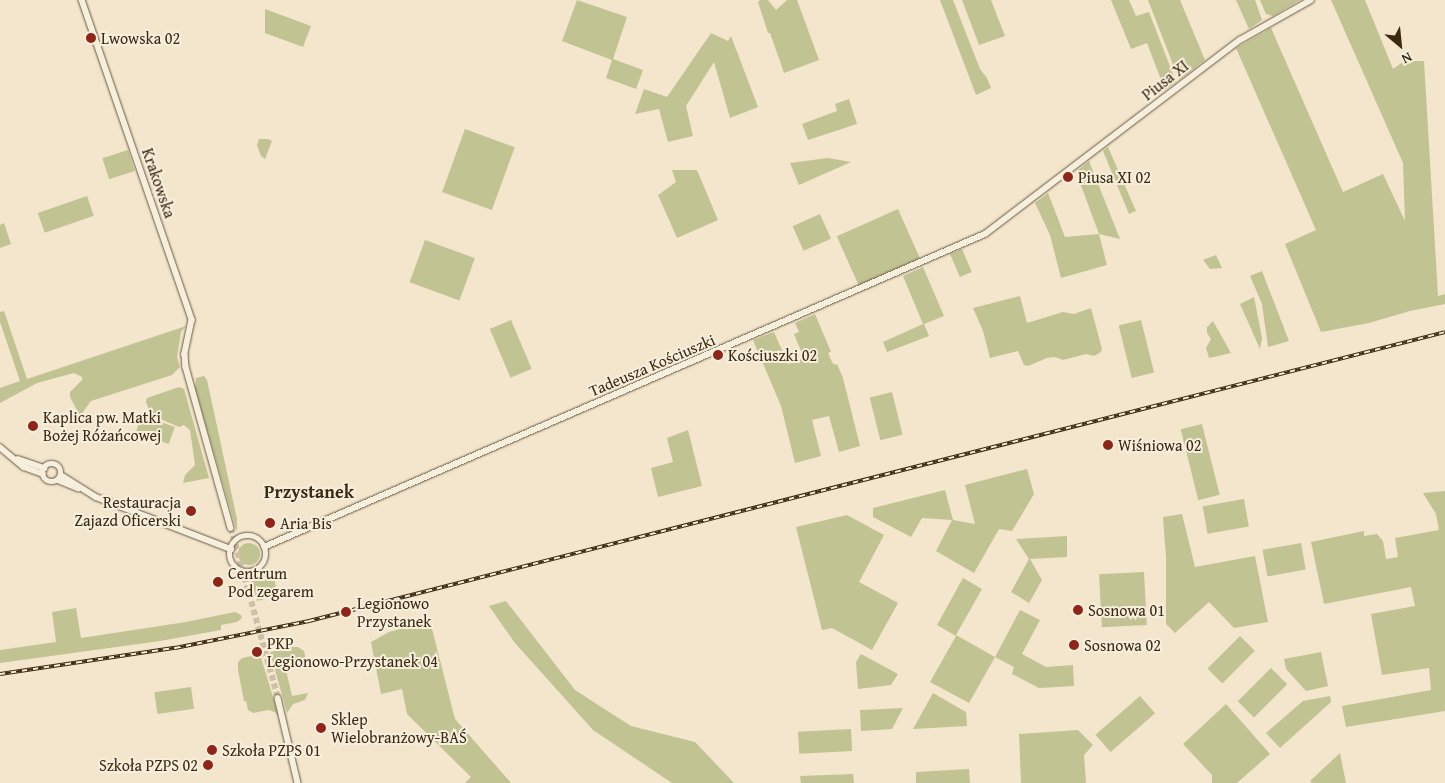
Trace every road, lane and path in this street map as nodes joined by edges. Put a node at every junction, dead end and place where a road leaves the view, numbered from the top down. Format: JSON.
{"nodes":[{"id":1,"x":82,"y":0,"type":"edge"},
{"id":2,"x":1311,"y":0,"type":"edge"},
{"id":3,"x":1042,"y":192,"type":"joint"},
{"id":4,"x":0,"y":447,"type":"edge"},
{"id":5,"x":44,"y":471,"type":"junction"},
{"id":6,"x":59,"y":477,"type":"junction"},
{"id":7,"x":231,"y":528,"type":"tunnel mouth"},
{"id":8,"x":264,"y":547,"type":"junction"},
{"id":9,"x":231,"y":549,"type":"junction"},
{"id":10,"x":279,"y":701,"type":"tunnel mouth"},
{"id":11,"x":298,"y":783,"type":"edge"}],
"edges":[{"from":1,"to":7,"type":"street","name":"Krakowska"},
{"from":2,"to":3,"type":"street","name":"Piusa XI"},
{"from":3,"to":8,"type":"street","name":"Tadeusza Kościuszki"},
{"from":4,"to":5,"type":"street"},
{"from":5,"to":6,"type":"street"},
{"from":5,"to":6,"type":"street"},
{"from":6,"to":9,"type":"street"},
{"from":8,"to":9,"type":"street"},
{"from":8,"to":9,"type":"street"},
{"from":10,"to":11,"type":"street"}]}
